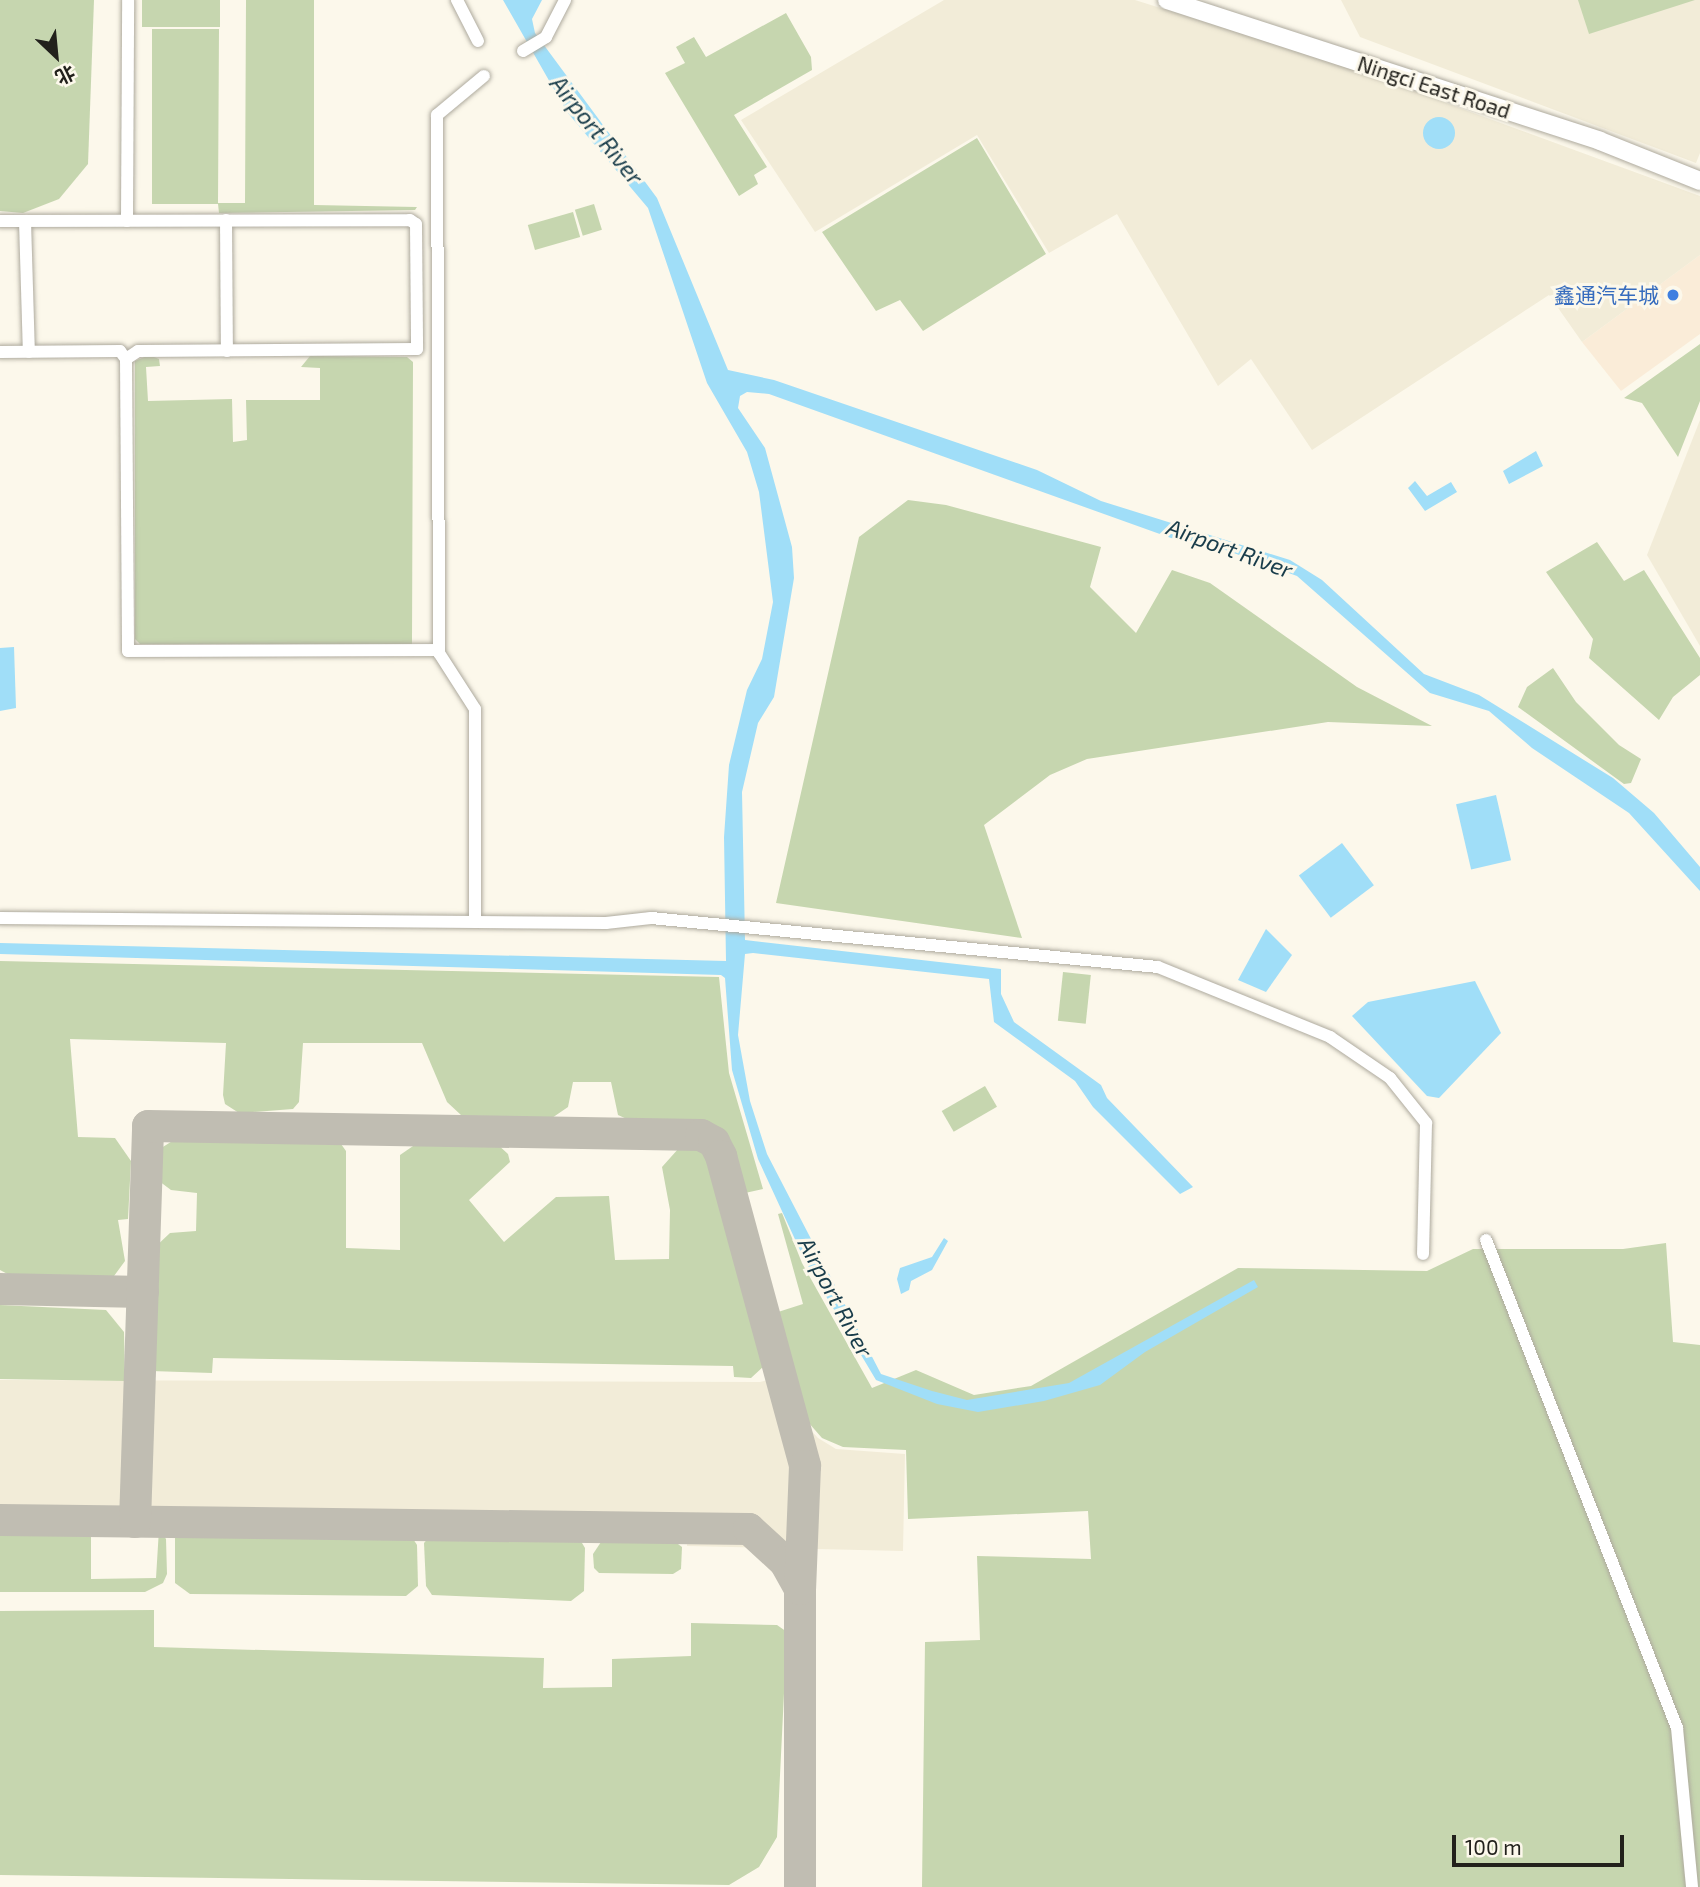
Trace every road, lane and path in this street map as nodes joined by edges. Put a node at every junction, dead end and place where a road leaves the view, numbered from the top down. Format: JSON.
{"nodes":[{"id":1,"x":128,"y":0,"type":"edge"},
{"id":2,"x":457,"y":0,"type":"edge"},
{"id":3,"x":565,"y":0,"type":"edge"},
{"id":4,"x":1167,"y":0,"type":"edge"},
{"id":5,"x":478,"y":41,"type":"dead end"},
{"id":6,"x":523,"y":51,"type":"dead end"},
{"id":7,"x":484,"y":76,"type":"dead end"},
{"id":8,"x":1700,"y":180,"type":"edge"},
{"id":9,"x":226,"y":220,"type":"junction"},
{"id":10,"x":0,"y":221,"type":"edge"},
{"id":11,"x":25,"y":221,"type":"junction"},
{"id":12,"x":127,"y":221,"type":"junction"},
{"id":13,"x":227,"y":351,"type":"junction"},
{"id":14,"x":0,"y":352,"type":"edge"},
{"id":15,"x":29,"y":352,"type":"junction"},
{"id":16,"x":127,"y":359,"type":"junction"},
{"id":17,"x":439,"y":650,"type":"junction"},
{"id":18,"x":0,"y":918,"type":"edge"},
{"id":19,"x":475,"y":922,"type":"junction"},
{"id":20,"x":1486,"y":1240,"type":"dead end"},
{"id":21,"x":1423,"y":1254,"type":"dead end"},
{"id":22,"x":1692,"y":1887,"type":"edge"}],
"edges":[{"from":1,"to":12,"type":"street"},
{"from":2,"to":5,"type":"street"},
{"from":3,"to":6,"type":"street"},
{"from":4,"to":8,"type":"main road","name":"Ningci East Road"},
{"from":7,"to":17,"type":"street"},
{"from":9,"to":12,"type":"street"},
{"from":9,"to":13,"type":"street"},
{"from":9,"to":13,"type":"street"},
{"from":10,"to":11,"type":"street"},
{"from":11,"to":12,"type":"street"},
{"from":11,"to":15,"type":"street"},
{"from":13,"to":16,"type":"street"},
{"from":14,"to":15,"type":"street"},
{"from":15,"to":16,"type":"street"},
{"from":16,"to":17,"type":"street"},
{"from":17,"to":19,"type":"street"},
{"from":18,"to":19,"type":"street"},
{"from":19,"to":21,"type":"street"},
{"from":20,"to":22,"type":"street"}]}
